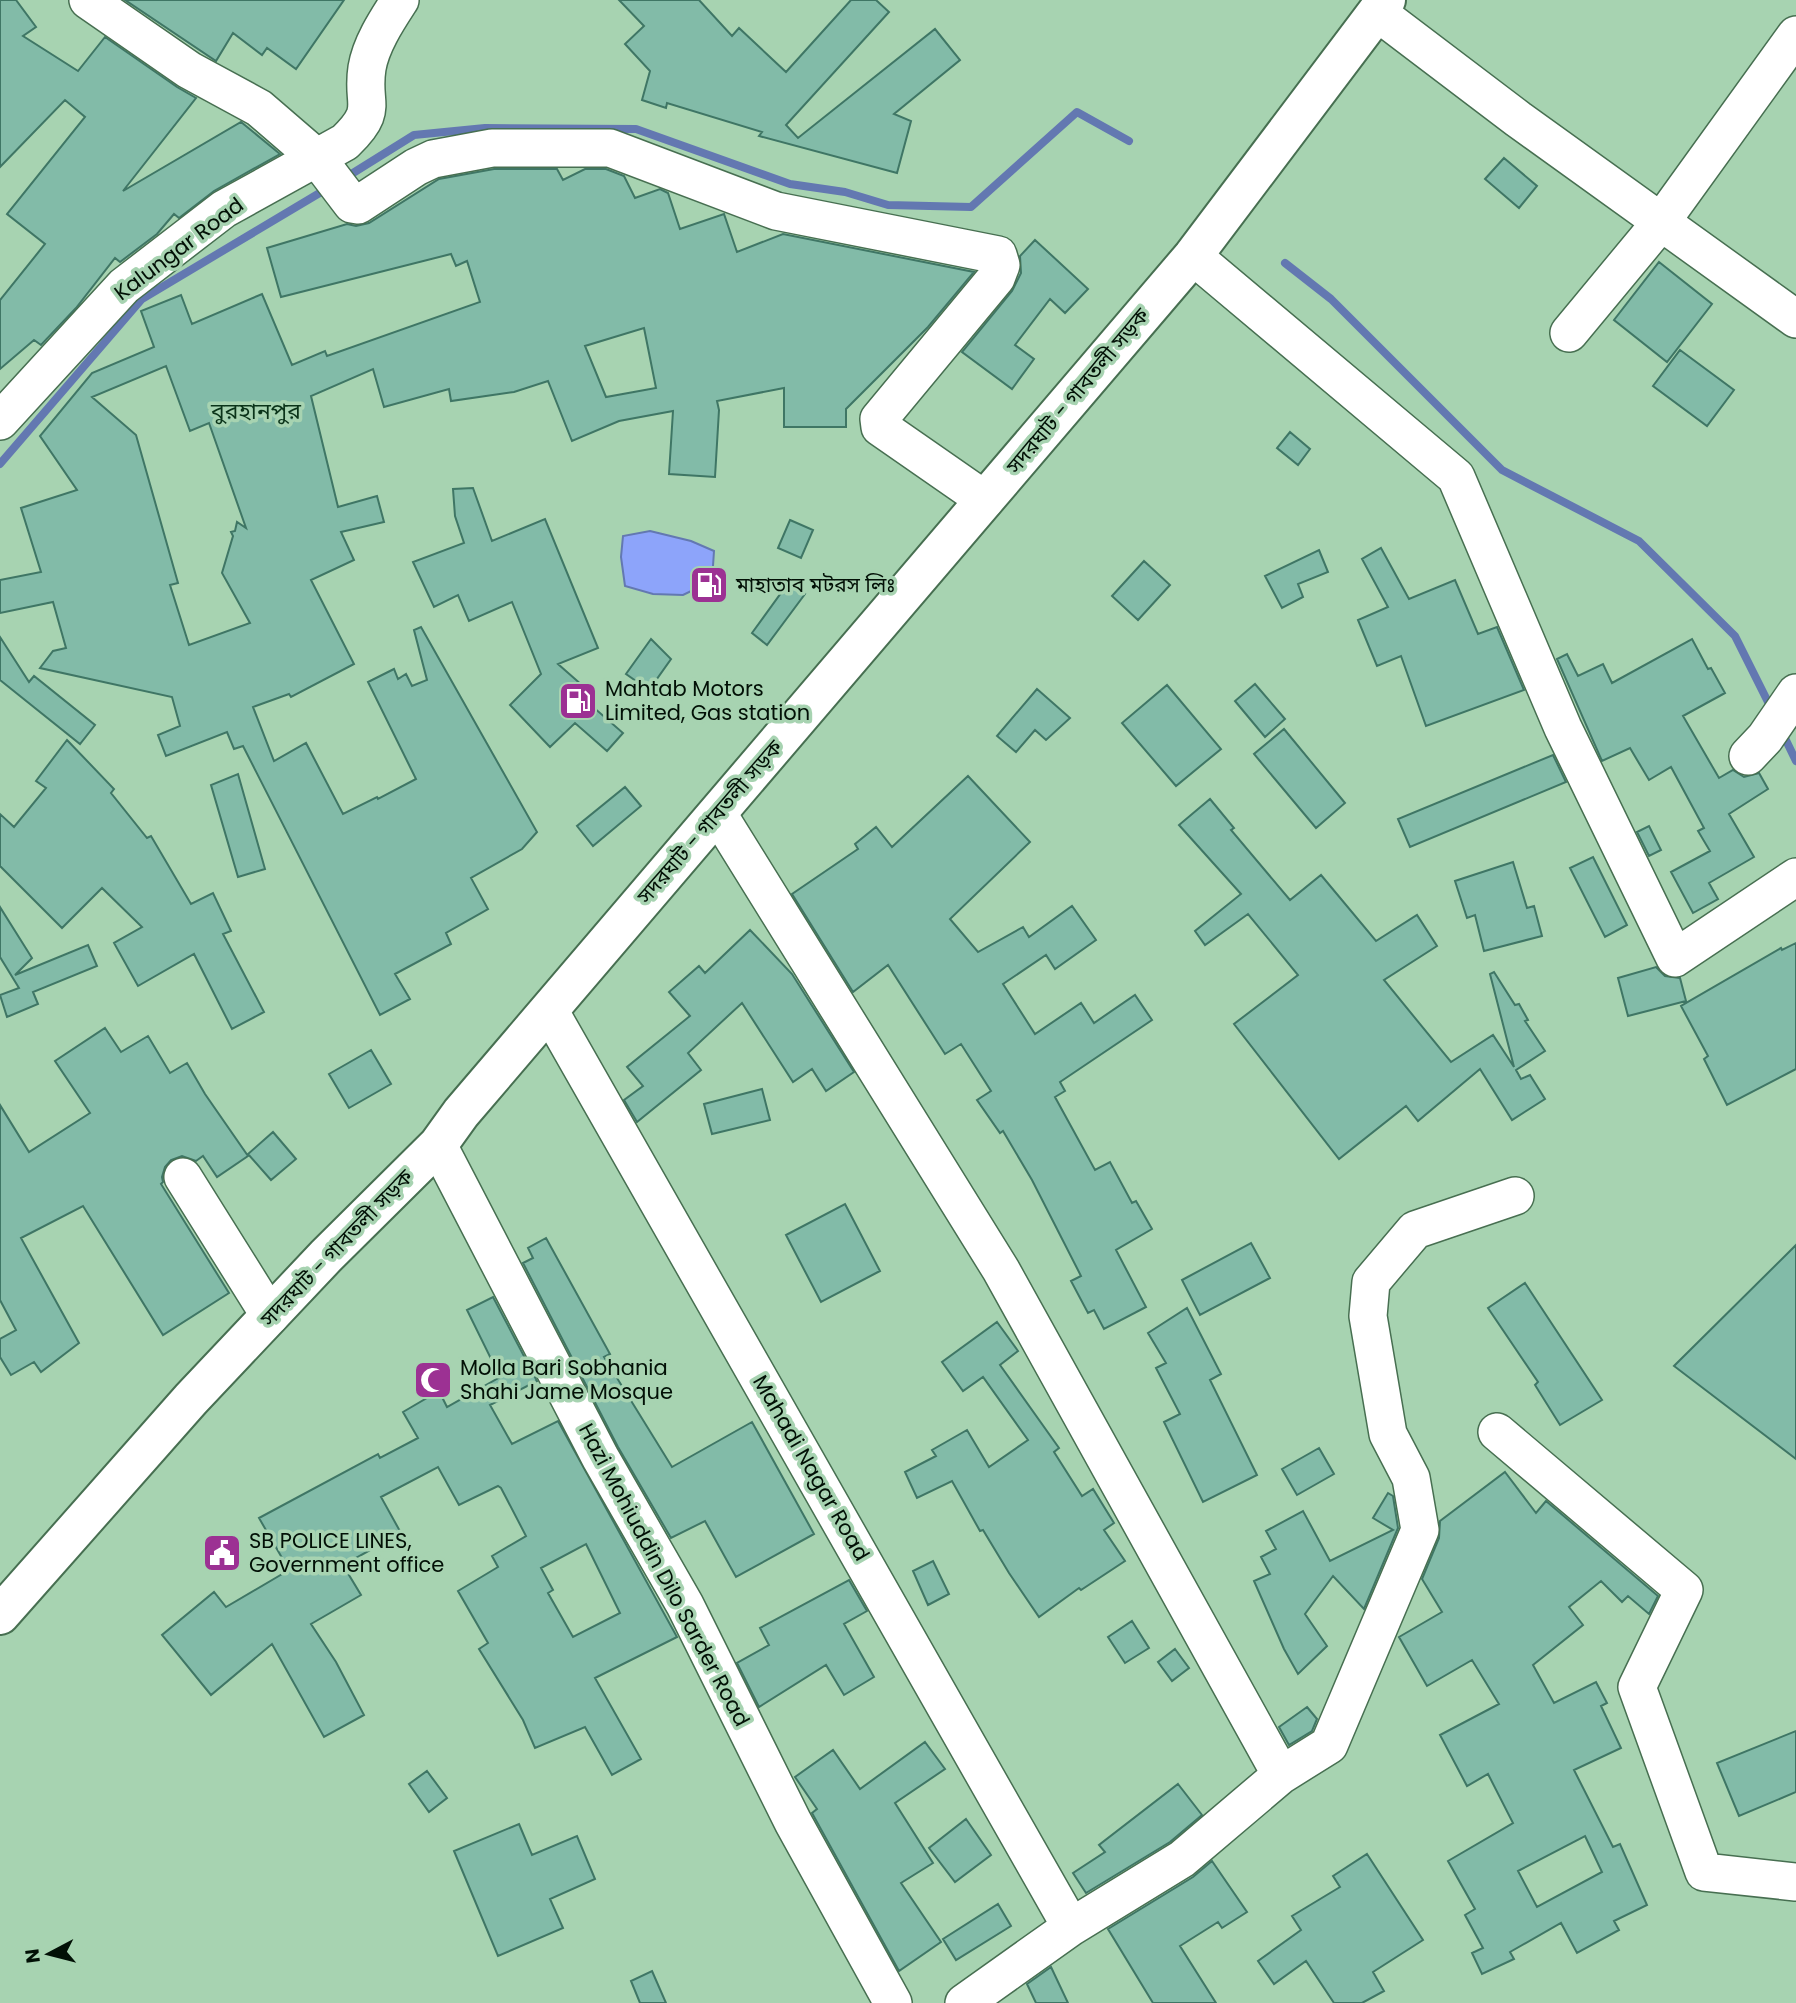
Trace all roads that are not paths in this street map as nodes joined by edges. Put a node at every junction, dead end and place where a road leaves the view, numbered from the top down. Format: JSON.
{"nodes":[{"id":1,"x":88,"y":0,"type":"edge"},
{"id":2,"x":400,"y":0,"type":"edge"},
{"id":3,"x":1381,"y":6,"type":"edge"},
{"id":4,"x":1796,"y":35,"type":"edge"},
{"id":5,"x":331,"y":175,"type":"junction"},
{"id":6,"x":1661,"y":222,"type":"junction"},
{"id":7,"x":1193,"y":256,"type":"junction"},
{"id":8,"x":1796,"y":319,"type":"edge"},
{"id":9,"x":1569,"y":333,"type":"dead end"},
{"id":10,"x":0,"y":421,"type":"edge"},
{"id":11,"x":985,"y":500,"type":"junction"},
{"id":12,"x":1796,"y":694,"type":"edge"},
{"id":13,"x":1756,"y":747,"type":"dead end"},
{"id":14,"x":718,"y":814,"type":"junction"},
{"id":15,"x":1796,"y":877,"type":"edge"},
{"id":16,"x":550,"y":1010,"type":"junction"},
{"id":17,"x":438,"y":1145,"type":"junction"},
{"id":18,"x":183,"y":1177,"type":"dead end"},
{"id":19,"x":1515,"y":1196,"type":"dead end"},
{"id":20,"x":270,"y":1316,"type":"junction"},
{"id":21,"x":1497,"y":1432,"type":"dead end"},
{"id":22,"x":0,"y":1615,"type":"edge"},
{"id":23,"x":1281,"y":1775,"type":"junction"},
{"id":24,"x":1796,"y":1882,"type":"edge"},
{"id":25,"x":1071,"y":1927,"type":"junction"},
{"id":26,"x":893,"y":2003,"type":"edge"},
{"id":27,"x":964,"y":2003,"type":"edge"}],
"edges":[{"from":1,"to":5,"type":"street"},
{"from":2,"to":5,"type":"street","name":"Kalungar Road"},
{"from":3,"to":6,"type":"street"},
{"from":3,"to":7,"type":"highway","name":"সদরঘাট - গাবতলী সড়ক"},
{"from":4,"to":6,"type":"street"},
{"from":5,"to":10,"type":"street","name":"Kalungar Road"},
{"from":5,"to":11,"type":"street"},
{"from":6,"to":8,"type":"street"},
{"from":6,"to":9,"type":"street"},
{"from":7,"to":11,"type":"highway","name":"সদরঘাট - গাবতলী সড়ক"},
{"from":7,"to":15,"type":"street"},
{"from":11,"to":14,"type":"highway","name":"সদরঘাট - গাবতলী সড়ক"},
{"from":12,"to":13,"type":"street"},
{"from":14,"to":16,"type":"highway","name":"সদরঘাট - গাবতলী সড়ক"},
{"from":14,"to":23,"type":"street"},
{"from":16,"to":17,"type":"highway","name":"সদরঘাট - গাবতলী সড়ক"},
{"from":16,"to":25,"type":"street","name":"Mahadi Nagar Road"},
{"from":17,"to":20,"type":"highway","name":"সদরঘাট - গাবতলী সড়ক"},
{"from":17,"to":26,"type":"street","name":"Hazi Mohiuddin Dilo Sarder Road"},
{"from":18,"to":20,"type":"street"},
{"from":19,"to":23,"type":"street"},
{"from":20,"to":22,"type":"highway","name":"সদরঘাট - গাবতলী সড়ক"},
{"from":21,"to":24,"type":"street"},
{"from":23,"to":25,"type":"street"},
{"from":25,"to":27,"type":"street"}]}
